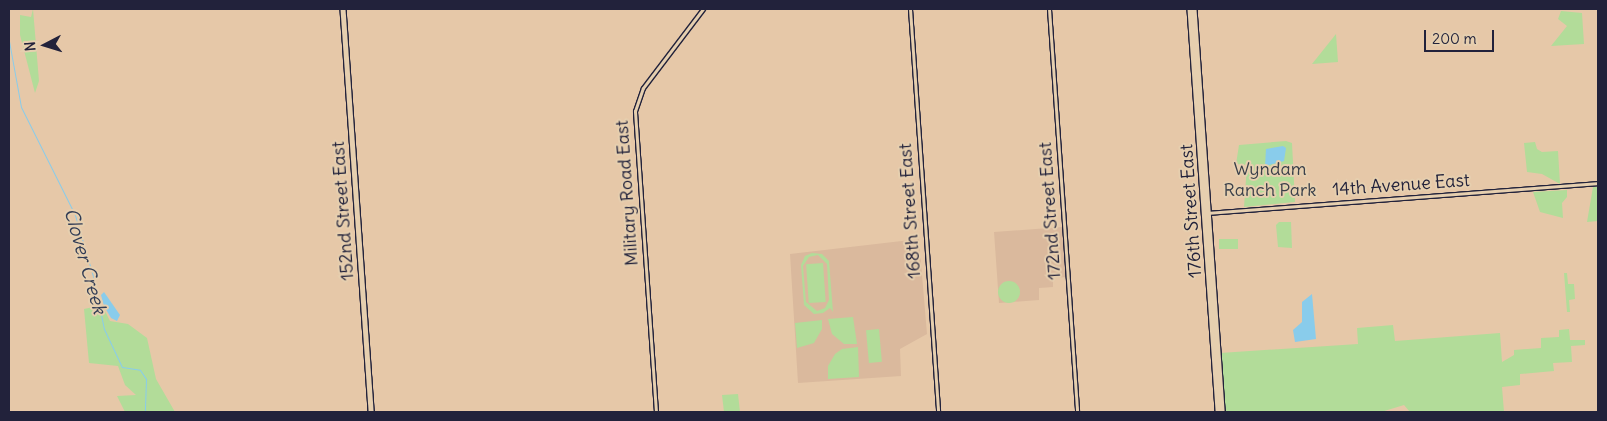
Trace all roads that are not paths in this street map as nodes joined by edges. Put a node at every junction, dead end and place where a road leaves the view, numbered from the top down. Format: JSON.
{"nodes":[{"id":1,"x":343,"y":9,"type":"edge"},
{"id":2,"x":703,"y":9,"type":"edge"},
{"id":3,"x":910,"y":9,"type":"edge"},
{"id":4,"x":1049,"y":9,"type":"edge"},
{"id":5,"x":1190,"y":9,"type":"edge"},
{"id":6,"x":1194,"y":9,"type":"edge"},
{"id":7,"x":1193,"y":40,"type":"junction"},
{"id":8,"x":1198,"y":58,"type":"junction"},
{"id":9,"x":1195,"y":65,"type":"junction"},
{"id":10,"x":1200,"y":85,"type":"junction"},
{"id":11,"x":1202,"y":144,"type":"junction"},
{"id":12,"x":1598,"y":183,"type":"edge"},
{"id":13,"x":1207,"y":213,"type":"junction"},
{"id":14,"x":1206,"y":228,"type":"junction"},
{"id":15,"x":1211,"y":256,"type":"junction"},
{"id":16,"x":1212,"y":330,"type":"junction"},
{"id":17,"x":1218,"y":350,"type":"junction"},
{"id":18,"x":371,"y":412,"type":"edge"},
{"id":19,"x":656,"y":412,"type":"edge"},
{"id":20,"x":938,"y":412,"type":"edge"},
{"id":21,"x":1077,"y":412,"type":"edge"},
{"id":22,"x":1218,"y":412,"type":"edge"},
{"id":23,"x":1222,"y":412,"type":"edge"}],
"edges":[{"from":1,"to":18,"type":"main road","name":"152nd Street East"},
{"from":2,"to":19,"type":"street","name":"Military Road East"},
{"from":3,"to":20,"type":"street","name":"168th Street East"},
{"from":4,"to":21,"type":"street","name":"172nd Street East"},
{"from":5,"to":7,"type":"main road","name":"176th Street East"},
{"from":6,"to":8,"type":"main road","name":"176th Street East"},
{"from":7,"to":8,"type":"main road"},
{"from":7,"to":9,"type":"main road","name":"176th Street East"},
{"from":8,"to":10,"type":"main road","name":"176th Street East"},
{"from":9,"to":10,"type":"main road"},
{"from":9,"to":11,"type":"main road","name":"176th Street East"},
{"from":10,"to":11,"type":"main road","name":"176th Street East"},
{"from":11,"to":13,"type":"main road","name":"176th Street East"},
{"from":12,"to":13,"type":"street","name":"14th Avenue East"},
{"from":13,"to":14,"type":"main road","name":"176th Street East"},
{"from":13,"to":15,"type":"main road","name":"176th Street East"},
{"from":14,"to":15,"type":"main road"},
{"from":14,"to":16,"type":"main road","name":"176th Street East"},
{"from":15,"to":17,"type":"main road","name":"176th Street East"},
{"from":16,"to":17,"type":"main road"},
{"from":16,"to":22,"type":"main road","name":"176th Street East"},
{"from":17,"to":23,"type":"main road","name":"176th Street East"}]}
